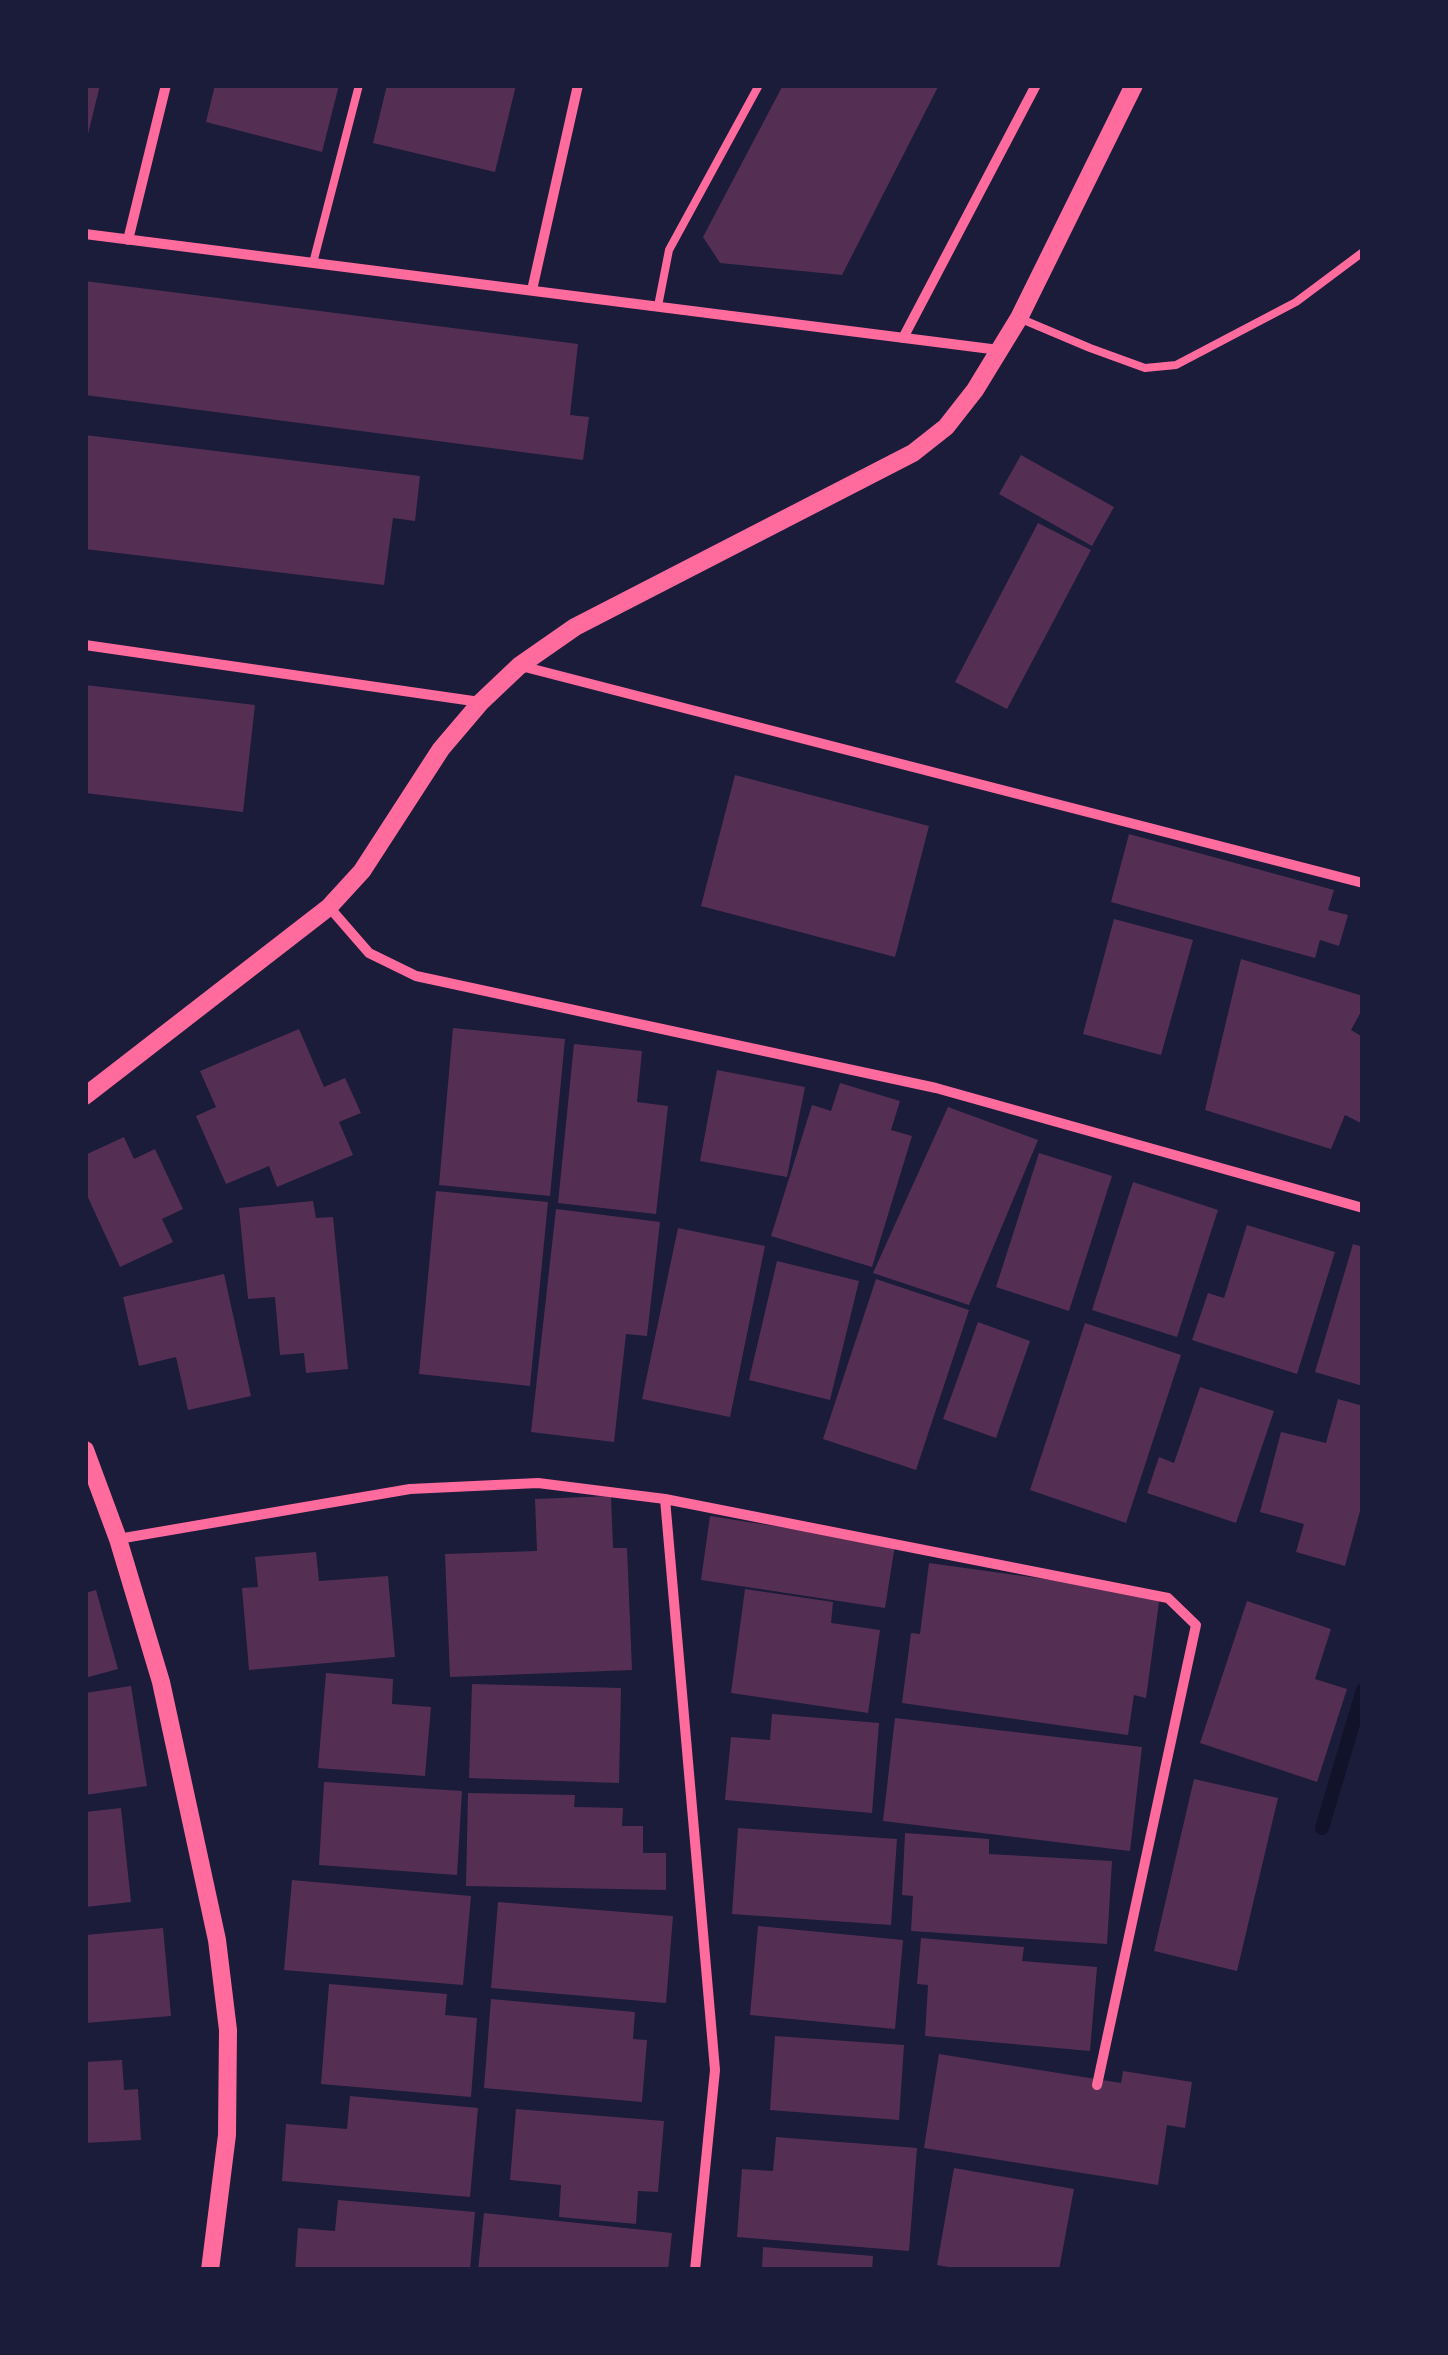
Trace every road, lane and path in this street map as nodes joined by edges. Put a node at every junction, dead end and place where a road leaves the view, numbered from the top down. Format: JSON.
{"nodes":[{"id":1,"x":166,"y":85,"type":"edge"},
{"id":2,"x":358,"y":85,"type":"edge"},
{"id":3,"x":578,"y":85,"type":"edge"},
{"id":4,"x":759,"y":85,"type":"edge"},
{"id":5,"x":1036,"y":85,"type":"edge"},
{"id":6,"x":1134,"y":85,"type":"edge"},
{"id":7,"x":85,"y":234,"type":"edge"},
{"id":8,"x":128,"y":240,"type":"junction"},
{"id":9,"x":1363,"y":252,"type":"edge"},
{"id":10,"x":313,"y":263,"type":"junction"},
{"id":11,"x":532,"y":290,"type":"junction"},
{"id":12,"x":658,"y":306,"type":"junction"},
{"id":13,"x":1019,"y":318,"type":"junction"},
{"id":14,"x":903,"y":338,"type":"junction"},
{"id":15,"x":999,"y":350,"type":"junction"},
{"id":16,"x":85,"y":646,"type":"edge"},
{"id":17,"x":519,"y":666,"type":"junction"},
{"id":18,"x":481,"y":702,"type":"junction"},
{"id":19,"x":1363,"y":883,"type":"edge"},
{"id":20,"x":329,"y":907,"type":"junction"},
{"id":21,"x":85,"y":1096,"type":"edge"},
{"id":22,"x":1363,"y":1208,"type":"edge"},
{"id":23,"x":85,"y":1450,"type":"edge"},
{"id":24,"x":665,"y":1499,"type":"junction"},
{"id":25,"x":118,"y":1539,"type":"junction"},
{"id":26,"x":1097,"y":2085,"type":"dead end"},
{"id":27,"x":210,"y":2270,"type":"edge"},
{"id":28,"x":695,"y":2270,"type":"edge"}],
"edges":[{"from":1,"to":8,"type":"street"},
{"from":2,"to":10,"type":"lane"},
{"from":3,"to":11,"type":"street"},
{"from":4,"to":12,"type":"lane"},
{"from":5,"to":14,"type":"street"},
{"from":6,"to":13,"type":"street"},
{"from":7,"to":8,"type":"street"},
{"from":8,"to":10,"type":"street"},
{"from":9,"to":13,"type":"lane"},
{"from":10,"to":11,"type":"street"},
{"from":11,"to":12,"type":"street"},
{"from":12,"to":14,"type":"street"},
{"from":13,"to":15,"type":"street"},
{"from":14,"to":15,"type":"street"},
{"from":15,"to":17,"type":"street"},
{"from":16,"to":18,"type":"street"},
{"from":17,"to":18,"type":"street"},
{"from":17,"to":19,"type":"street"},
{"from":18,"to":20,"type":"street"},
{"from":20,"to":21,"type":"street"},
{"from":20,"to":22,"type":"street"},
{"from":23,"to":25,"type":"street"},
{"from":24,"to":25,"type":"street"},
{"from":24,"to":26,"type":"street"},
{"from":24,"to":28,"type":"street"},
{"from":25,"to":27,"type":"street"}]}
